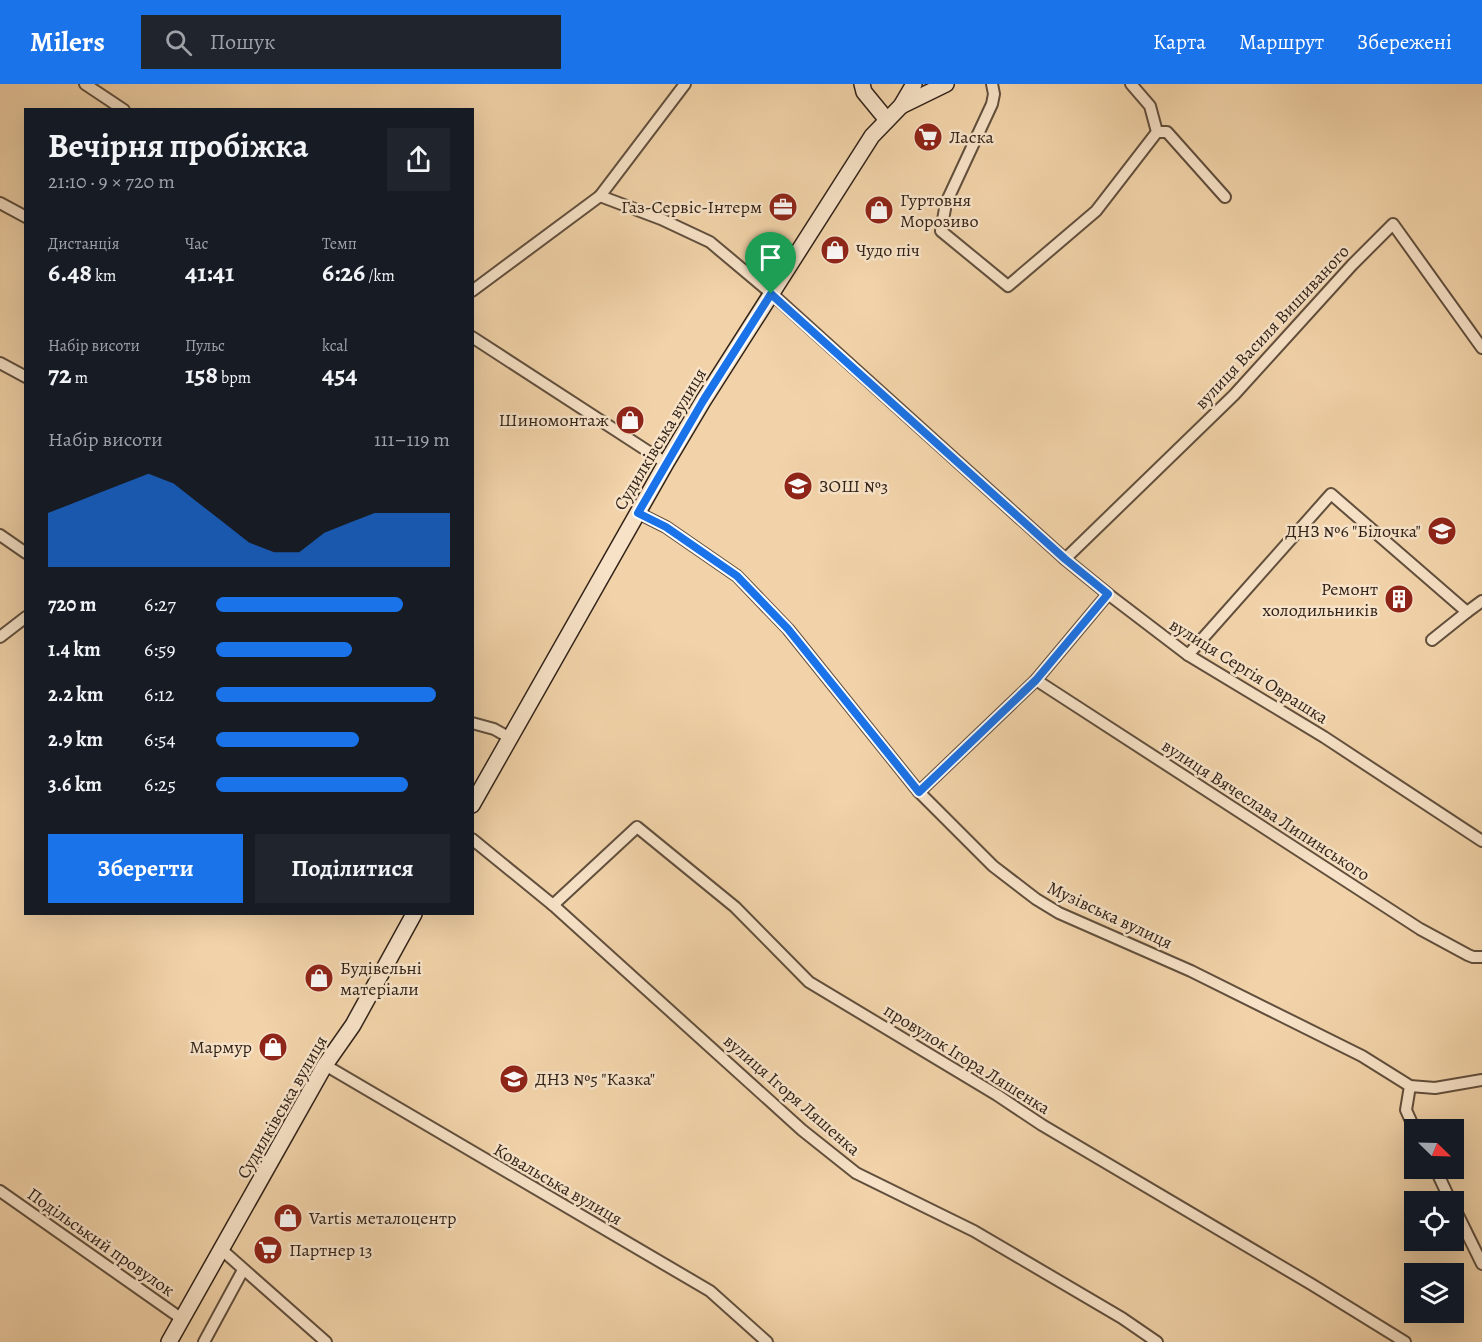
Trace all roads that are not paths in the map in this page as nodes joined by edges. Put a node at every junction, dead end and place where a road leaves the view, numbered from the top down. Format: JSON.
{"nodes":[{"id":1,"x":85,"y":84,"type":"edge"},
{"id":2,"x":685,"y":84,"type":"edge"},
{"id":3,"x":862,"y":84,"type":"edge"},
{"id":4,"x":914,"y":84,"type":"edge"},
{"id":5,"x":946,"y":84,"type":"edge"},
{"id":6,"x":992,"y":84,"type":"edge"},
{"id":7,"x":1131,"y":84,"type":"edge"},
{"id":8,"x":901,"y":106,"type":"junction"},
{"id":9,"x":121,"y":108,"type":"edge"},
{"id":10,"x":887,"y":120,"type":"junction"},
{"id":11,"x":1157,"y":132,"type":"junction"},
{"id":12,"x":600,"y":196,"type":"junction"},
{"id":13,"x":1226,"y":197,"type":"dead end"},
{"id":14,"x":0,"y":203,"type":"edge"},
{"id":15,"x":24,"y":216,"type":"edge"},
{"id":16,"x":474,"y":290,"type":"edge"},
{"id":17,"x":771,"y":294,"type":"junction"},
{"id":18,"x":474,"y":338,"type":"edge"},
{"id":19,"x":1482,"y":348,"type":"edge"},
{"id":20,"x":0,"y":363,"type":"edge"},
{"id":21,"x":24,"y":376,"type":"edge"},
{"id":22,"x":666,"y":464,"type":"junction"},
{"id":23,"x":638,"y":513,"type":"junction"},
{"id":24,"x":0,"y":535,"type":"edge"},
{"id":25,"x":24,"y":552,"type":"edge"},
{"id":26,"x":1065,"y":559,"type":"junction"},
{"id":27,"x":1108,"y":594,"type":"junction"},
{"id":28,"x":1482,"y":601,"type":"edge"},
{"id":29,"x":1467,"y":612,"type":"junction"},
{"id":30,"x":24,"y":619,"type":"edge"},
{"id":31,"x":0,"y":637,"type":"edge"},
{"id":32,"x":1432,"y":640,"type":"dead end"},
{"id":33,"x":1188,"y":655,"type":"junction"},
{"id":34,"x":1036,"y":680,"type":"junction"},
{"id":35,"x":474,"y":724,"type":"edge"},
{"id":36,"x":510,"y":738,"type":"junction"},
{"id":37,"x":919,"y":792,"type":"junction"},
{"id":38,"x":474,"y":801,"type":"edge"},
{"id":39,"x":474,"y":841,"type":"edge"},
{"id":40,"x":1482,"y":841,"type":"edge"},
{"id":41,"x":553,"y":905,"type":"junction"},
{"id":42,"x":413,"y":915,"type":"edge"},
{"id":43,"x":1482,"y":957,"type":"edge"},
{"id":44,"x":325,"y":1065,"type":"junction"},
{"id":45,"x":1482,"y":1080,"type":"edge"},
{"id":46,"x":1410,"y":1086,"type":"junction"},
{"id":47,"x":1410,"y":1119,"type":"edge"},
{"id":48,"x":0,"y":1191,"type":"edge"},
{"id":49,"x":1464,"y":1227,"type":"edge"},
{"id":50,"x":222,"y":1250,"type":"junction"},
{"id":51,"x":1482,"y":1264,"type":"edge"},
{"id":52,"x":243,"y":1270,"type":"junction"},
{"id":53,"x":182,"y":1319,"type":"junction"},
{"id":54,"x":170,"y":1342,"type":"edge"},
{"id":55,"x":204,"y":1342,"type":"edge"},
{"id":56,"x":326,"y":1342,"type":"edge"},
{"id":57,"x":767,"y":1342,"type":"edge"},
{"id":58,"x":1157,"y":1342,"type":"edge"},
{"id":59,"x":1405,"y":1342,"type":"edge"}],
"edges":[{"from":1,"to":9,"type":"street"},
{"from":2,"to":12,"type":"street"},
{"from":3,"to":10,"type":"main road"},
{"from":4,"to":8,"type":"main road","name":"Судилківська вулиця"},
{"from":5,"to":8,"type":"main road","name":"Судилківська вулиця"},
{"from":6,"to":11,"type":"street"},
{"from":7,"to":11,"type":"street"},
{"from":8,"to":10,"type":"main road","name":"Судилківська вулиця"},
{"from":10,"to":17,"type":"main road","name":"Судилківська вулиця"},
{"from":11,"to":13,"type":"street"},
{"from":12,"to":16,"type":"street"},
{"from":12,"to":17,"type":"street","name":"вулиця Сергія Оврашка"},
{"from":14,"to":15,"type":"street"},
{"from":17,"to":22,"type":"main road","name":"Судилківська вулиця"},
{"from":17,"to":26,"type":"street","name":"вулиця Сергія Оврашка"},
{"from":18,"to":22,"type":"street"},
{"from":19,"to":26,"type":"street","name":"вулиця Василя Вишиваного"},
{"from":20,"to":21,"type":"street"},
{"from":22,"to":23,"type":"main road","name":"Судилківська вулиця"},
{"from":23,"to":36,"type":"main road","name":"Судилківська вулиця"},
{"from":23,"to":37,"type":"street","name":"Музівська вулиця"},
{"from":24,"to":25,"type":"street"},
{"from":26,"to":27,"type":"street","name":"вулиця Сергія Оврашка"},
{"from":27,"to":33,"type":"street","name":"вулиця Сергія Оврашка"},
{"from":27,"to":34,"type":"street"},
{"from":28,"to":29,"type":"street"},
{"from":29,"to":32,"type":"street"},
{"from":29,"to":33,"type":"street"},
{"from":30,"to":31,"type":"street"},
{"from":33,"to":40,"type":"street","name":"вулиця Сергія Оврашка"},
{"from":34,"to":37,"type":"street"},
{"from":34,"to":43,"type":"street","name":"вулиця Вячеслава Липинського"},
{"from":35,"to":36,"type":"street"},
{"from":36,"to":38,"type":"main road","name":"Судилківська вулиця"},
{"from":37,"to":46,"type":"street","name":"Музівська вулиця"},
{"from":39,"to":41,"type":"street","name":"вулиця Ігоря Ляшенка"},
{"from":41,"to":58,"type":"street","name":"вулиця Ігоря Ляшенка"},
{"from":41,"to":59,"type":"street","name":"провулок Ігора Ляшенка"},
{"from":42,"to":44,"type":"main road","name":"Судилківська вулиця"},
{"from":44,"to":50,"type":"main road","name":"Судилківська вулиця"},
{"from":44,"to":57,"type":"street","name":"Ковальська вулиця"},
{"from":45,"to":46,"type":"street","name":"Музівська вулиця"},
{"from":46,"to":47,"type":"street"},
{"from":48,"to":53,"type":"street","name":"Подільський провулок"},
{"from":49,"to":51,"type":"street"},
{"from":50,"to":52,"type":"street"},
{"from":50,"to":53,"type":"main road","name":"Судилківська вулиця"},
{"from":52,"to":55,"type":"street"},
{"from":52,"to":56,"type":"street"},
{"from":53,"to":54,"type":"main road","name":"Судилківська вулиця"}]}
